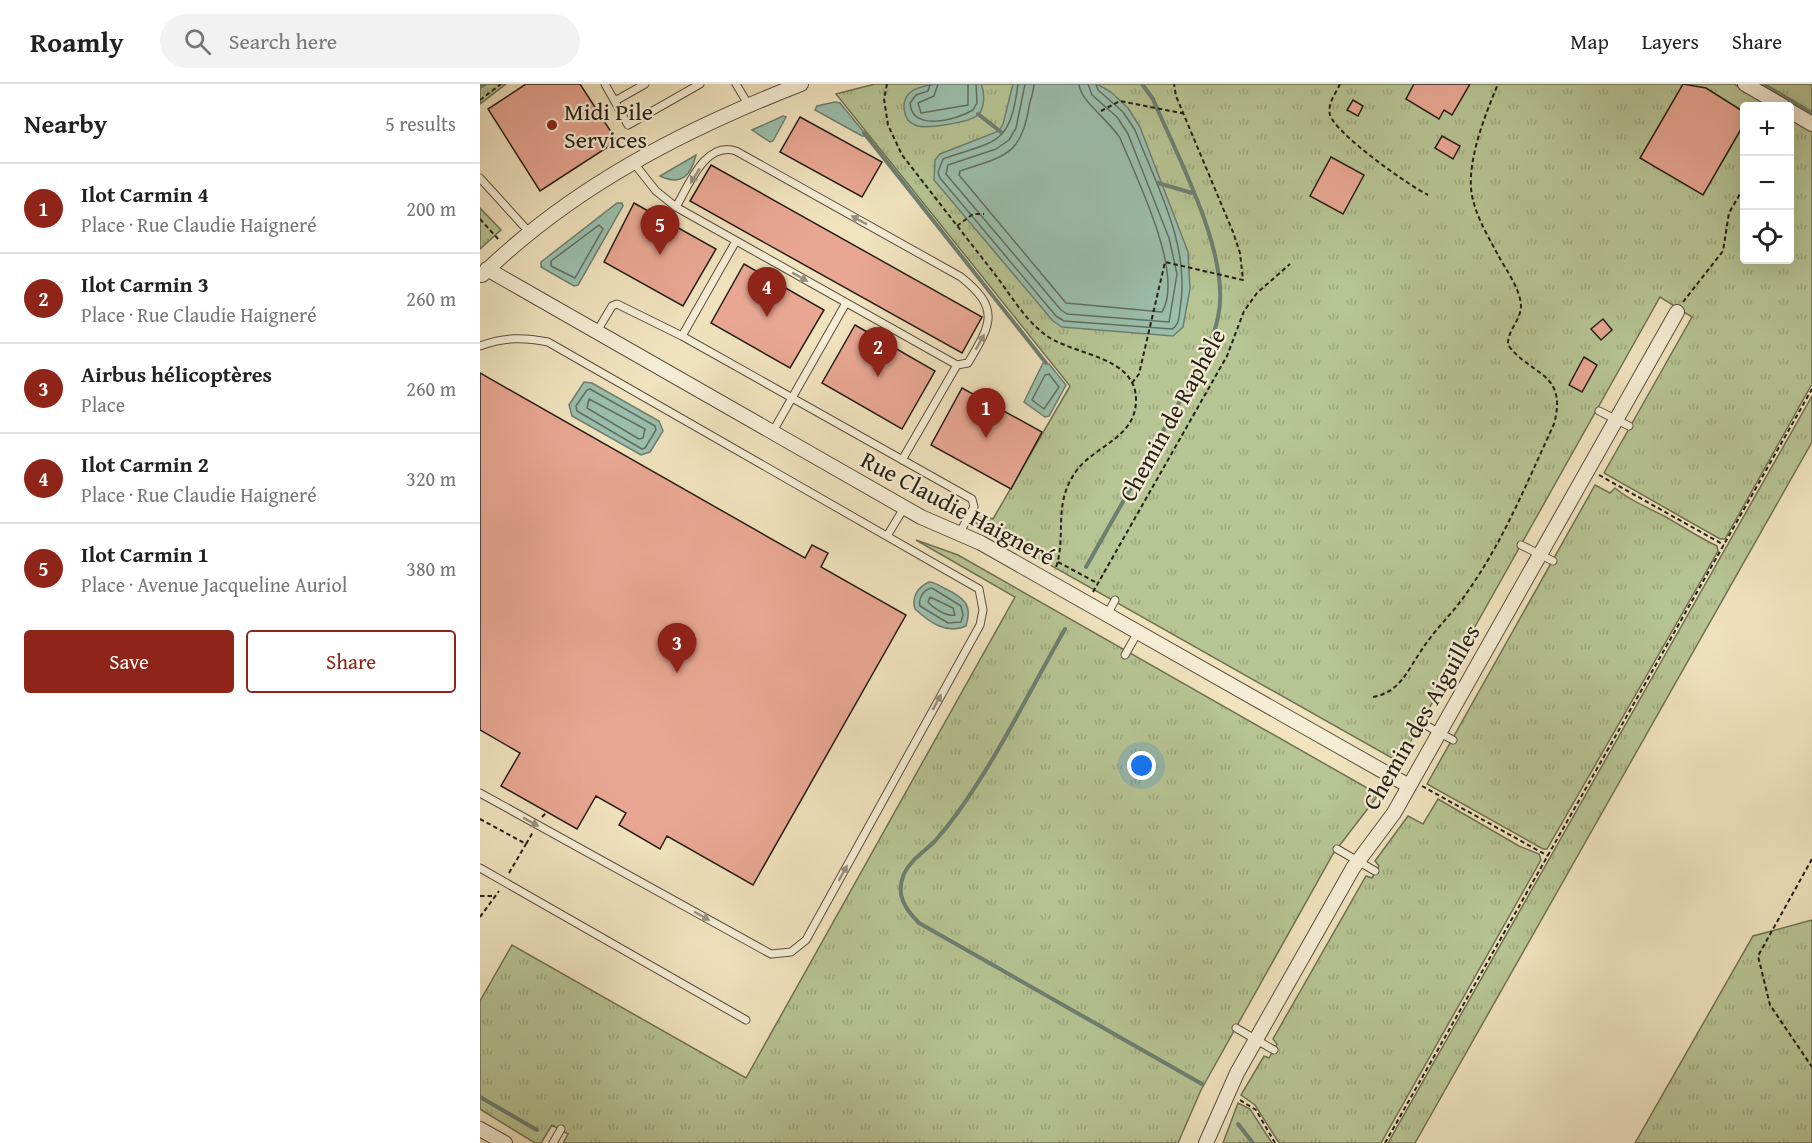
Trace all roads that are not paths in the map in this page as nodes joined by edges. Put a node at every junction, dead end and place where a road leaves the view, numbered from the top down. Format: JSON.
{"nodes":[{"id":1,"x":605,"y":84,"type":"edge"},
{"id":2,"x":645,"y":84,"type":"edge"},
{"id":3,"x":700,"y":84,"type":"edge"},
{"id":4,"x":736,"y":84,"type":"edge"},
{"id":5,"x":801,"y":84,"type":"edge"},
{"id":6,"x":1745,"y":84,"type":"edge"},
{"id":7,"x":615,"y":101,"type":"junction"},
{"id":8,"x":1776,"y":102,"type":"edge"},
{"id":9,"x":748,"y":104,"type":"junction"},
{"id":10,"x":1794,"y":113,"type":"edge"},
{"id":11,"x":1812,"y":124,"type":"edge"},
{"id":12,"x":633,"y":162,"type":"junction"},
{"id":13,"x":480,"y":178,"type":"edge"},
{"id":14,"x":676,"y":207,"type":"junction"},
{"id":15,"x":529,"y":232,"type":"junction"},
{"id":16,"x":736,"y":240,"type":"junction"},
{"id":17,"x":483,"y":273,"type":"edge"},
{"id":18,"x":846,"y":303,"type":"junction"},
{"id":19,"x":1677,"y":312,"type":"road end"},
{"id":20,"x":597,"y":333,"type":"junction"},
{"id":21,"x":682,"y":336,"type":"junction"},
{"id":22,"x":480,"y":346,"type":"edge"},
{"id":23,"x":957,"y":365,"type":"junction"},
{"id":24,"x":791,"y":399,"type":"junction"},
{"id":25,"x":1599,"y":411,"type":"dead end"},
{"id":26,"x":1616,"y":420,"type":"junction"},
{"id":27,"x":1629,"y":426,"type":"dead end"},
{"id":28,"x":772,"y":433,"type":"junction"},
{"id":29,"x":902,"y":460,"type":"junction"},
{"id":30,"x":904,"y":508,"type":"junction"},
{"id":31,"x":960,"y":532,"type":"junction"},
{"id":32,"x":887,"y":536,"type":"junction"},
{"id":33,"x":1521,"y":545,"type":"dead end"},
{"id":34,"x":1540,"y":554,"type":"junction"},
{"id":35,"x":1553,"y":561,"type":"dead end"},
{"id":36,"x":1115,"y":600,"type":"dead end"},
{"id":37,"x":1107,"y":615,"type":"junction"},
{"id":38,"x":1138,"y":632,"type":"junction"},
{"id":39,"x":1125,"y":655,"type":"dead end"},
{"id":40,"x":1420,"y":722,"type":"dead end"},
{"id":41,"x":1439,"y":732,"type":"junction"},
{"id":42,"x":1453,"y":740,"type":"dead end"},
{"id":43,"x":1416,"y":786,"type":"junction"},
{"id":44,"x":480,"y":793,"type":"edge"},
{"id":45,"x":1337,"y":849,"type":"dead end"},
{"id":46,"x":1358,"y":861,"type":"junction"},
{"id":47,"x":480,"y":868,"type":"edge"},
{"id":48,"x":1375,"y":871,"type":"dead end"},
{"id":49,"x":746,"y":1020,"type":"dead end"},
{"id":50,"x":1236,"y":1028,"type":"dead end"},
{"id":51,"x":1256,"y":1040,"type":"junction"},
{"id":52,"x":1274,"y":1050,"type":"dead end"},
{"id":53,"x":480,"y":1129,"type":"edge"},
{"id":54,"x":561,"y":1129,"type":"dead end"},
{"id":55,"x":505,"y":1143,"type":"edge"},
{"id":56,"x":553,"y":1143,"type":"edge"},
{"id":57,"x":1206,"y":1143,"type":"edge"}],
"edges":[{"from":1,"to":7,"type":"lane"},
{"from":2,"to":7,"type":"lane"},
{"from":3,"to":7,"type":"lane"},
{"from":4,"to":9,"type":"lane"},
{"from":5,"to":9,"type":"street"},
{"from":6,"to":8,"type":"street"},
{"from":9,"to":12,"type":"street"},
{"from":10,"to":11,"type":"street"},
{"from":12,"to":14,"type":"lane"},
{"from":12,"to":15,"type":"street"},
{"from":13,"to":15,"type":"lane"},
{"from":14,"to":16,"type":"lane"},
{"from":23,"to":14,"type":"lane","one_way":true},
{"from":15,"to":17,"type":"street"},
{"from":16,"to":18,"type":"lane","one_way":true},
{"from":16,"to":21,"type":"lane"},
{"from":17,"to":20,"type":"street","name":"Rue Claudie Haigneré"},
{"from":18,"to":23,"type":"lane"},
{"from":18,"to":24,"type":"lane"},
{"from":19,"to":26,"type":"street","name":"Chemin des Aiguilles"},
{"from":20,"to":21,"type":"lane"},
{"from":20,"to":28,"type":"street","name":"Rue Claudie Haigneré"},
{"from":21,"to":24,"type":"lane"},
{"from":22,"to":32,"type":"lane"},
{"from":23,"to":29,"type":"lane"},
{"from":24,"to":28,"type":"lane"},
{"from":24,"to":29,"type":"lane"},
{"from":25,"to":26,"type":"lane"},
{"from":26,"to":27,"type":"lane"},
{"from":26,"to":34,"type":"street","name":"Chemin des Aiguilles"},
{"from":28,"to":30,"type":"street","name":"Rue Claudie Haigneré"},
{"from":29,"to":31,"type":"lane"},
{"from":30,"to":31,"type":"street","name":"Rue Claudie Haigneré"},
{"from":30,"to":32,"type":"lane"},
{"from":31,"to":37,"type":"street","name":"Rue Claudie Haigneré"},
{"from":44,"to":32,"type":"lane","one_way":true},
{"from":33,"to":34,"type":"lane"},
{"from":34,"to":35,"type":"lane"},
{"from":34,"to":41,"type":"street","name":"Chemin des Aiguilles"},
{"from":36,"to":37,"type":"lane"},
{"from":37,"to":38,"type":"street","name":"Rue Claudie Haigneré"},
{"from":38,"to":39,"type":"lane"},
{"from":38,"to":43,"type":"street","name":"Rue Claudie Haigneré"},
{"from":40,"to":41,"type":"lane"},
{"from":41,"to":42,"type":"lane"},
{"from":41,"to":43,"type":"street","name":"Chemin des Aiguilles"},
{"from":43,"to":46,"type":"street","name":"Chemin des Aiguilles"},
{"from":45,"to":46,"type":"lane"},
{"from":46,"to":48,"type":"lane"},
{"from":46,"to":51,"type":"street","name":"Chemin des Aiguilles"},
{"from":47,"to":49,"type":"lane"},
{"from":50,"to":51,"type":"lane"},
{"from":51,"to":52,"type":"lane"},
{"from":51,"to":57,"type":"street","name":"Chemin des Aiguilles"},
{"from":53,"to":55,"type":"street"},
{"from":54,"to":56,"type":"lane"}]}
